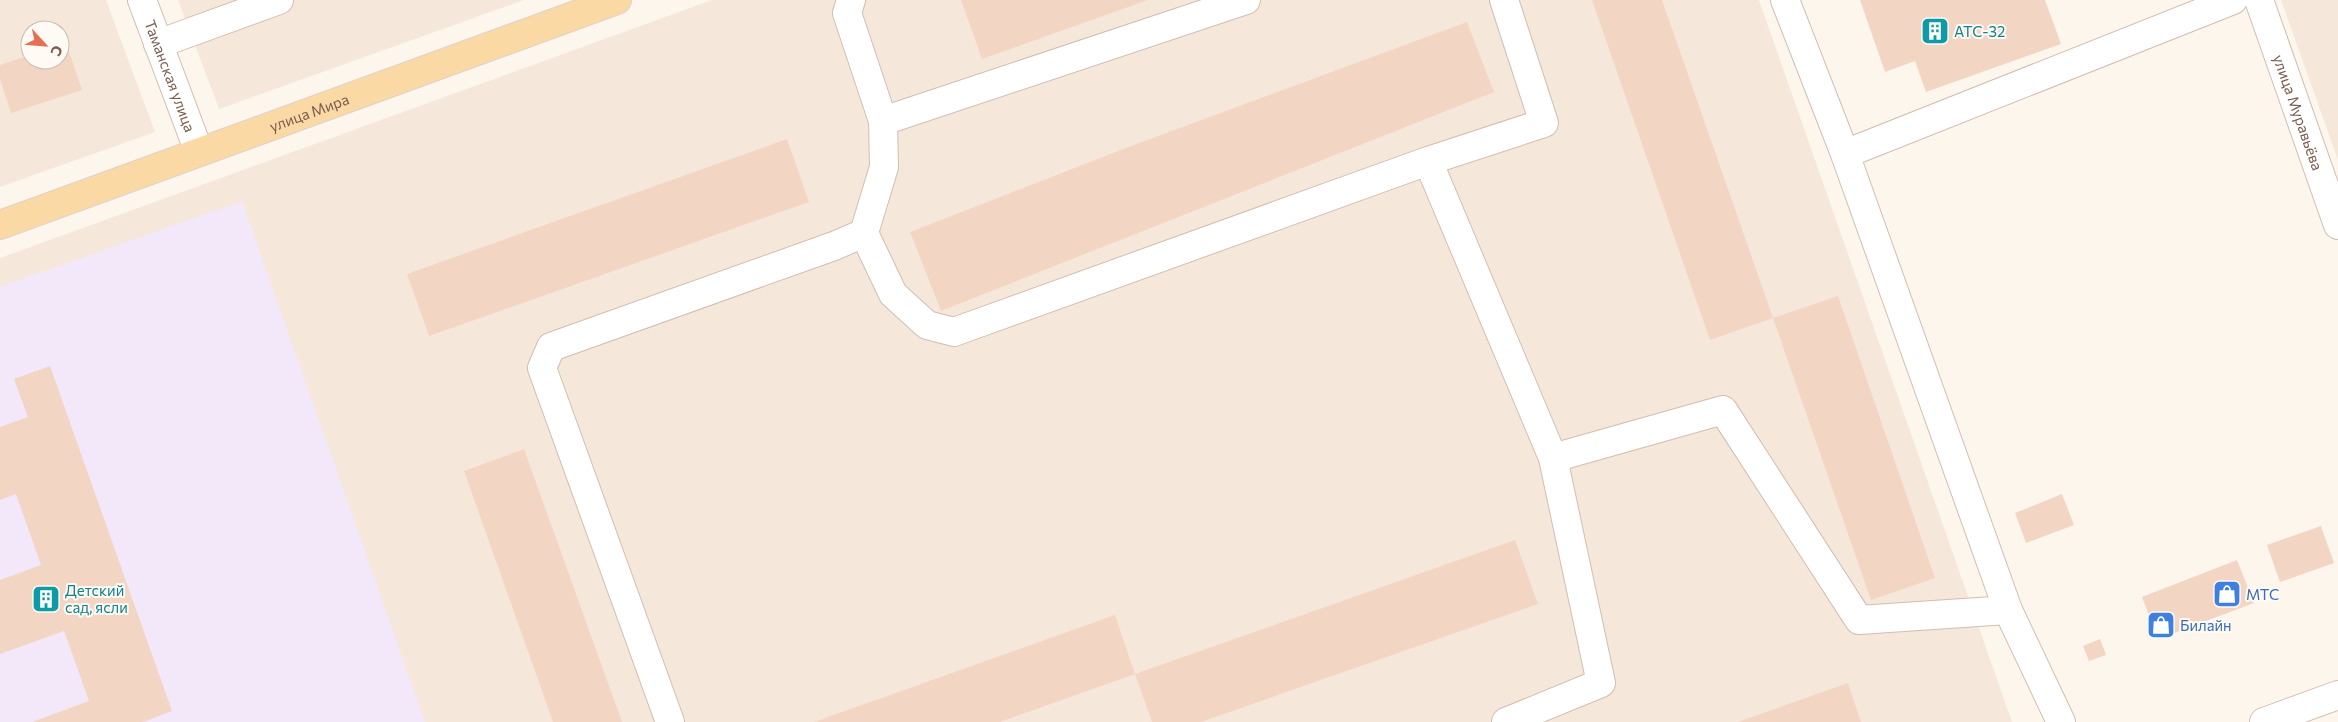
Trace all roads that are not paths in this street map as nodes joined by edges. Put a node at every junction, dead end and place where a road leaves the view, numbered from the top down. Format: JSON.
{"nodes":[{"id":1,"x":142,"y":0,"type":"edge"},
{"id":2,"x":279,"y":0,"type":"edge"},
{"id":3,"x":617,"y":0,"type":"edge"},
{"id":4,"x":851,"y":0,"type":"edge"},
{"id":5,"x":1246,"y":0,"type":"edge"},
{"id":6,"x":1504,"y":0,"type":"edge"},
{"id":7,"x":1785,"y":0,"type":"edge"},
{"id":8,"x":2233,"y":0,"type":"edge"},
{"id":9,"x":2259,"y":0,"type":"edge"},
{"id":10,"x":158,"y":44,"type":"junction"},
{"id":11,"x":883,"y":121,"type":"junction"},
{"id":12,"x":199,"y":152,"type":"junction"},
{"id":13,"x":1845,"y":154,"type":"junction"},
{"id":14,"x":1428,"y":161,"type":"junction"},
{"id":15,"x":0,"y":225,"type":"edge"},
{"id":16,"x":2338,"y":225,"type":"edge"},
{"id":17,"x":864,"y":233,"type":"junction"},
{"id":18,"x":1553,"y":458,"type":"junction"},
{"id":19,"x":2008,"y":610,"type":"junction"},
{"id":20,"x":2338,"y":695,"type":"edge"},
{"id":21,"x":670,"y":722,"type":"edge"},
{"id":22,"x":1506,"y":722,"type":"edge"},
{"id":23,"x":2061,"y":722,"type":"edge"},
{"id":24,"x":2264,"y":722,"type":"edge"}],
"edges":[{"from":1,"to":10,"type":"street","name":"Таманская улица"},
{"from":2,"to":10,"type":"street"},
{"from":3,"to":12,"type":"main road","name":"улица Мира"},
{"from":4,"to":11,"type":"street"},
{"from":5,"to":11,"type":"street"},
{"from":6,"to":14,"type":"street"},
{"from":7,"to":13,"type":"street"},
{"from":8,"to":13,"type":"street"},
{"from":9,"to":16,"type":"street","name":"улица Муравьёва"},
{"from":10,"to":12,"type":"street","name":"Таманская улица"},
{"from":11,"to":17,"type":"street"},
{"from":12,"to":15,"type":"main road","name":"улица Мира"},
{"from":13,"to":19,"type":"street"},
{"from":14,"to":17,"type":"street"},
{"from":14,"to":18,"type":"street"},
{"from":17,"to":21,"type":"street"},
{"from":18,"to":19,"type":"street"},
{"from":18,"to":22,"type":"street"},
{"from":19,"to":23,"type":"street"},
{"from":20,"to":24,"type":"street"}]}
